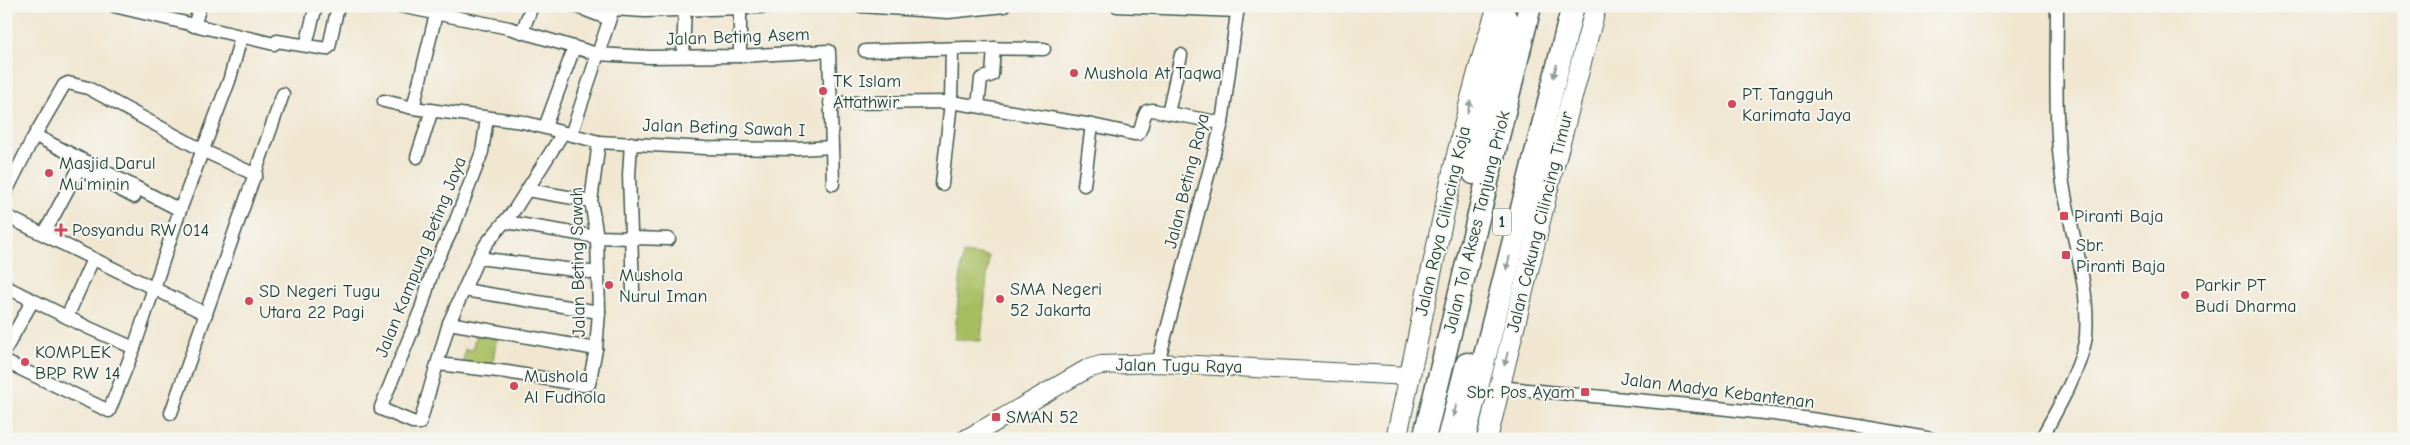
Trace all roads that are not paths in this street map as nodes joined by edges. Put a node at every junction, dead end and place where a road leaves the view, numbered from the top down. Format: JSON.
{"nodes":[{"id":1,"x":114,"y":6,"type":"edge"},
{"id":2,"x":200,"y":6,"type":"edge"},
{"id":3,"x":316,"y":6,"type":"edge"},
{"id":4,"x":338,"y":6,"type":"edge"},
{"id":5,"x":400,"y":6,"type":"edge"},
{"id":6,"x":532,"y":6,"type":"edge"},
{"id":7,"x":575,"y":6,"type":"edge"},
{"id":8,"x":771,"y":6,"type":"edge"},
{"id":9,"x":861,"y":6,"type":"edge"},
{"id":10,"x":1004,"y":6,"type":"edge"},
{"id":11,"x":1116,"y":6,"type":"edge"},
{"id":12,"x":1499,"y":6,"type":"edge"},
{"id":13,"x":1530,"y":6,"type":"edge"},
{"id":14,"x":1556,"y":6,"type":"edge"},
{"id":15,"x":1572,"y":6,"type":"edge"},
{"id":16,"x":1596,"y":6,"type":"edge"},
{"id":17,"x":2057,"y":6,"type":"edge"},
{"id":18,"x":685,"y":8,"type":"edge"},
{"id":19,"x":744,"y":8,"type":"junction"},
{"id":20,"x":1238,"y":9,"type":"edge"},
{"id":21,"x":437,"y":10,"type":"edge"},
{"id":22,"x":612,"y":11,"type":"edge"},
{"id":23,"x":194,"y":26,"type":"junction"},
{"id":24,"x":522,"y":32,"type":"junction"},
{"id":25,"x":241,"y":37,"type":"junction"},
{"id":26,"x":306,"y":45,"type":"junction"},
{"id":27,"x":574,"y":48,"type":"junction"},
{"id":28,"x":994,"y":48,"type":"junction"},
{"id":29,"x":952,"y":49,"type":"junction"},
{"id":30,"x":1044,"y":49,"type":"dead end"},
{"id":31,"x":865,"y":51,"type":"dead end"},
{"id":32,"x":597,"y":54,"type":"junction"},
{"id":33,"x":1181,"y":55,"type":"dead end"},
{"id":34,"x":683,"y":56,"type":"junction"},
{"id":35,"x":740,"y":56,"type":"junction"},
{"id":36,"x":283,"y":94,"type":"dead end"},
{"id":37,"x":384,"y":101,"type":"dead end"},
{"id":38,"x":950,"y":102,"type":"junction"},
{"id":39,"x":830,"y":103,"type":"junction"},
{"id":40,"x":978,"y":106,"type":"junction"},
{"id":41,"x":413,"y":108,"type":"junction"},
{"id":42,"x":432,"y":110,"type":"junction"},
{"id":43,"x":1168,"y":112,"type":"junction"},
{"id":44,"x":487,"y":118,"type":"junction"},
{"id":45,"x":1222,"y":122,"type":"junction"},
{"id":46,"x":1092,"y":125,"type":"junction"},
{"id":47,"x":545,"y":127,"type":"junction"},
{"id":48,"x":567,"y":134,"type":"junction"},
{"id":49,"x":36,"y":136,"type":"junction"},
{"id":50,"x":599,"y":142,"type":"junction"},
{"id":51,"x":631,"y":143,"type":"junction"},
{"id":52,"x":832,"y":147,"type":"junction"},
{"id":53,"x":204,"y":151,"type":"junction"},
{"id":54,"x":417,"y":157,"type":"dead end"},
{"id":55,"x":81,"y":164,"type":"junction"},
{"id":56,"x":256,"y":176,"type":"junction"},
{"id":57,"x":833,"y":184,"type":"dead end"},
{"id":58,"x":942,"y":184,"type":"dead end"},
{"id":59,"x":1084,"y":185,"type":"dead end"},
{"id":60,"x":527,"y":190,"type":"junction"},
{"id":61,"x":6,"y":192,"type":"edge"},
{"id":62,"x":591,"y":201,"type":"junction"},
{"id":63,"x":179,"y":215,"type":"junction"},
{"id":64,"x":6,"y":216,"type":"edge"},
{"id":65,"x":506,"y":222,"type":"junction"},
{"id":66,"x":44,"y":234,"type":"junction"},
{"id":67,"x":596,"y":237,"type":"junction"},
{"id":68,"x":630,"y":238,"type":"junction"},
{"id":69,"x":669,"y":239,"type":"dead end"},
{"id":70,"x":478,"y":258,"type":"junction"},
{"id":71,"x":93,"y":259,"type":"junction"},
{"id":72,"x":598,"y":273,"type":"junction"},
{"id":73,"x":6,"y":287,"type":"edge"},
{"id":74,"x":153,"y":289,"type":"junction"},
{"id":75,"x":464,"y":290,"type":"junction"},
{"id":76,"x":633,"y":290,"type":"dead end"},
{"id":77,"x":33,"y":300,"type":"junction"},
{"id":78,"x":599,"y":312,"type":"junction"},
{"id":79,"x":206,"y":314,"type":"junction"},
{"id":80,"x":67,"y":317,"type":"junction"},
{"id":81,"x":449,"y":322,"type":"junction"},
{"id":82,"x":6,"y":348,"type":"edge"},
{"id":83,"x":134,"y":348,"type":"junction"},
{"id":84,"x":596,"y":349,"type":"junction"},
{"id":85,"x":6,"y":362,"type":"edge"},
{"id":86,"x":1158,"y":363,"type":"junction"},
{"id":87,"x":438,"y":364,"type":"junction"},
{"id":88,"x":1410,"y":376,"type":"junction"},
{"id":89,"x":1439,"y":378,"type":"junction"},
{"id":90,"x":1499,"y":387,"type":"junction"},
{"id":91,"x":171,"y":413,"type":"dead end"},
{"id":92,"x":966,"y":439,"type":"edge"},
{"id":93,"x":1396,"y":439,"type":"edge"},
{"id":94,"x":1424,"y":439,"type":"edge"},
{"id":95,"x":1448,"y":439,"type":"edge"},
{"id":96,"x":1464,"y":439,"type":"edge"},
{"id":97,"x":1487,"y":439,"type":"edge"},
{"id":98,"x":1932,"y":439,"type":"edge"},
{"id":99,"x":2041,"y":439,"type":"edge"}],
"edges":[{"from":1,"to":23,"type":"street"},
{"from":2,"to":23,"type":"street"},
{"from":3,"to":26,"type":"street"},
{"from":4,"to":26,"type":"street"},
{"from":5,"to":21,"type":"street","name":"Jalan Beting Asem"},
{"from":6,"to":24,"type":"street"},
{"from":7,"to":22,"type":"street"},
{"from":8,"to":19,"type":"street"},
{"from":9,"to":10,"type":"street"},
{"from":11,"to":20,"type":"street"},
{"from":88,"to":12,"type":"highway","name":"Jalan Raya Cilincing Koja","one_way":true},
{"from":12,"to":89,"type":"highway"},
{"from":13,"to":89,"type":"highway","name":"Jalan Tol Akses Tanjung Priok","number":"1"},
{"from":14,"to":95,"type":"highway","name":"Jalan Tol Akses Tanjung Priok","number":"1","one_way":true},
{"from":15,"to":96,"type":"highway","one_way":true},
{"from":16,"to":90,"type":"highway","name":"Jalan Cakung Cilincing Timur","one_way":true},
{"from":17,"to":99,"type":"street"},
{"from":18,"to":19,"type":"street"},
{"from":18,"to":22,"type":"street"},
{"from":18,"to":34,"type":"street"},
{"from":19,"to":35,"type":"street"},
{"from":20,"to":45,"type":"street","name":"Jalan Beting Raya"},
{"from":21,"to":24,"type":"street","name":"Jalan Beting Asem"},
{"from":21,"to":41,"type":"street"},
{"from":22,"to":32,"type":"street"},
{"from":23,"to":25,"type":"street"},
{"from":24,"to":27,"type":"street","name":"Jalan Beting Asem"},
{"from":25,"to":26,"type":"street"},
{"from":25,"to":53,"type":"street"},
{"from":27,"to":32,"type":"street","name":"Jalan Beting Asem"},
{"from":27,"to":47,"type":"street"},
{"from":28,"to":29,"type":"street"},
{"from":28,"to":30,"type":"street"},
{"from":28,"to":40,"type":"street"},
{"from":29,"to":31,"type":"street"},
{"from":29,"to":38,"type":"street"},
{"from":32,"to":34,"type":"street","name":"Jalan Beting Asem"},
{"from":32,"to":48,"type":"street"},
{"from":33,"to":43,"type":"street"},
{"from":34,"to":35,"type":"street","name":"Jalan Beting Asem"},
{"from":35,"to":39,"type":"street","name":"Jalan Beting Asem"},
{"from":36,"to":56,"type":"street"},
{"from":37,"to":41,"type":"street","name":"Jalan Beting Sawah I"},
{"from":38,"to":39,"type":"street"},
{"from":38,"to":40,"type":"street"},
{"from":38,"to":58,"type":"street"},
{"from":39,"to":52,"type":"street","name":"Jalan Beting Sawah I"},
{"from":40,"to":46,"type":"street"},
{"from":41,"to":42,"type":"street","name":"Jalan Beting Sawah I"},
{"from":42,"to":44,"type":"street","name":"Jalan Beting Sawah I"},
{"from":42,"to":54,"type":"street"},
{"from":43,"to":45,"type":"street"},
{"from":43,"to":46,"type":"street"},
{"from":44,"to":47,"type":"street","name":"Jalan Beting Sawah I"},
{"from":44,"to":87,"type":"street","name":"Jalan Kampung Beting Jaya"},
{"from":45,"to":86,"type":"street","name":"Jalan Beting Raya"},
{"from":46,"to":59,"type":"street"},
{"from":47,"to":48,"type":"street","name":"Jalan Beting Sawah I"},
{"from":48,"to":50,"type":"street","name":"Jalan Beting Sawah I"},
{"from":48,"to":60,"type":"street"},
{"from":49,"to":53,"type":"street"},
{"from":49,"to":55,"type":"street"},
{"from":49,"to":61,"type":"street"},
{"from":50,"to":51,"type":"street","name":"Jalan Beting Sawah I"},
{"from":50,"to":62,"type":"street","name":"Jalan Beting Sawah"},
{"from":51,"to":52,"type":"street","name":"Jalan Beting Sawah I"},
{"from":51,"to":68,"type":"street"},
{"from":52,"to":57,"type":"street"},
{"from":53,"to":56,"type":"street"},
{"from":53,"to":63,"type":"street"},
{"from":55,"to":63,"type":"street"},
{"from":55,"to":66,"type":"street"},
{"from":56,"to":79,"type":"street"},
{"from":60,"to":62,"type":"street"},
{"from":60,"to":65,"type":"street"},
{"from":62,"to":67,"type":"street","name":"Jalan Beting Sawah"},
{"from":63,"to":74,"type":"street"},
{"from":64,"to":66,"type":"street"},
{"from":65,"to":67,"type":"street"},
{"from":65,"to":70,"type":"street"},
{"from":66,"to":71,"type":"street"},
{"from":67,"to":68,"type":"street"},
{"from":67,"to":72,"type":"street","name":"Jalan Beting Sawah"},
{"from":68,"to":69,"type":"street"},
{"from":68,"to":76,"type":"street"},
{"from":70,"to":72,"type":"street"},
{"from":70,"to":75,"type":"street"},
{"from":71,"to":74,"type":"street"},
{"from":71,"to":80,"type":"street"},
{"from":72,"to":78,"type":"street","name":"Jalan Beting Sawah"},
{"from":73,"to":77,"type":"street"},
{"from":74,"to":79,"type":"street"},
{"from":74,"to":83,"type":"street"},
{"from":75,"to":78,"type":"street"},
{"from":75,"to":81,"type":"street"},
{"from":77,"to":80,"type":"street"},
{"from":77,"to":82,"type":"street"},
{"from":78,"to":84,"type":"street","name":"Jalan Beting Sawah"},
{"from":79,"to":91,"type":"street"},
{"from":80,"to":83,"type":"street"},
{"from":81,"to":84,"type":"street"},
{"from":81,"to":87,"type":"street"},
{"from":83,"to":85,"type":"street"},
{"from":84,"to":87,"type":"street","name":"Jalan Beting Sawah"},
{"from":86,"to":88,"type":"main road","name":"Jalan Tugu Raya"},
{"from":86,"to":92,"type":"main road","name":"Jalan Tugu Raya"},
{"from":88,"to":93,"type":"highway","name":"Jalan Raya Cilincing Koja"},
{"from":89,"to":94,"type":"highway","name":"Jalan Tol Akses Tanjung Priok","number":"1"},
{"from":90,"to":97,"type":"highway","name":"Jalan Cakung Cilincing Timur"},
{"from":90,"to":98,"type":"street","name":"Jalan Madya Kebantenan"}]}
